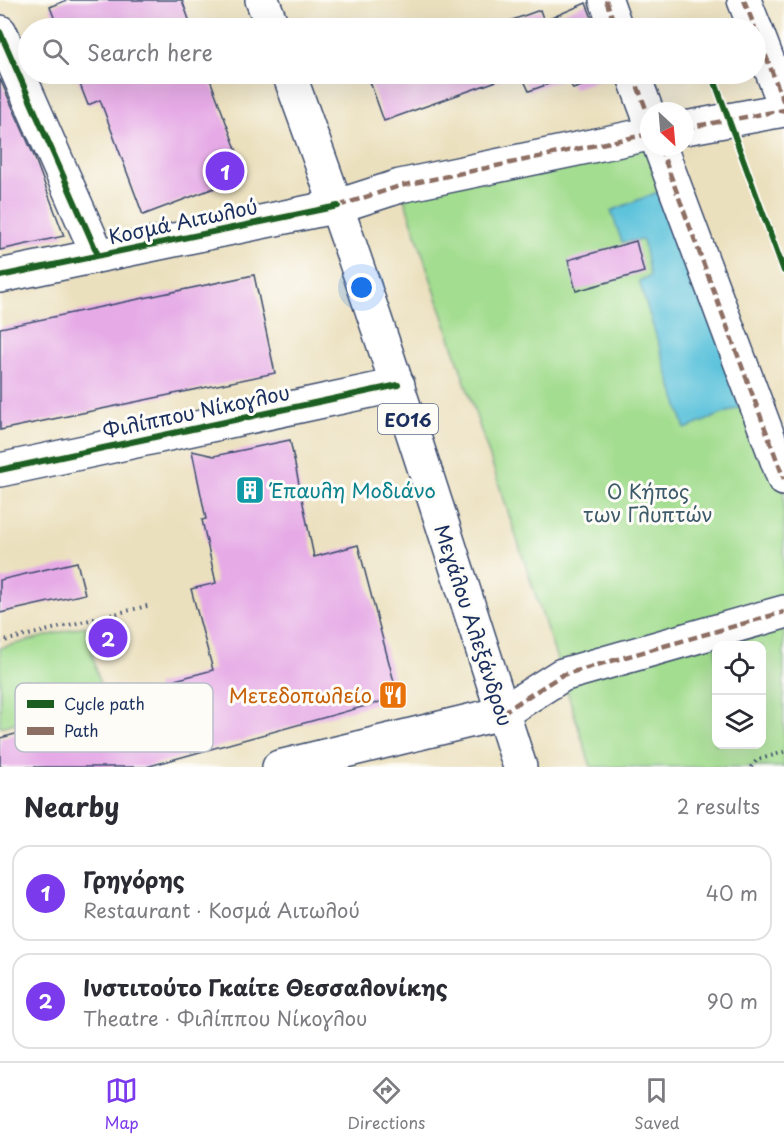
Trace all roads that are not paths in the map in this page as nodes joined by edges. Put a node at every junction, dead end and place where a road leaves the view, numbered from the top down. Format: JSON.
{"nodes":[{"id":1,"x":262,"y":0,"type":"edge"},
{"id":2,"x":606,"y":0,"type":"edge"},
{"id":3,"x":744,"y":0,"type":"edge"},
{"id":4,"x":269,"y":18,"type":"edge"},
{"id":5,"x":612,"y":18,"type":"edge"},
{"id":6,"x":751,"y":18,"type":"edge"},
{"id":7,"x":0,"y":32,"type":"edge"},
{"id":8,"x":766,"y":57,"type":"edge"},
{"id":9,"x":18,"y":73,"type":"edge"},
{"id":10,"x":23,"y":84,"type":"edge"},
{"id":11,"x":293,"y":84,"type":"edge"},
{"id":12,"x":637,"y":84,"type":"edge"},
{"id":13,"x":643,"y":102,"type":"edge"},
{"id":14,"x":784,"y":103,"type":"edge"},
{"id":15,"x":784,"y":110,"type":"edge"},
{"id":16,"x":694,"y":126,"type":"edge"},
{"id":17,"x":640,"y":136,"type":"edge"},
{"id":18,"x":663,"y":156,"type":"edge"},
{"id":19,"x":338,"y":206,"type":"junction"},
{"id":20,"x":98,"y":255,"type":"junction"},
{"id":21,"x":0,"y":276,"type":"edge"},
{"id":22,"x":398,"y":385,"type":"junction"},
{"id":23,"x":0,"y":470,"type":"edge"},
{"id":24,"x":784,"y":479,"type":"edge"},
{"id":25,"x":784,"y":612,"type":"edge"},
{"id":26,"x":502,"y":713,"type":"junction"},
{"id":27,"x":279,"y":767,"type":"edge"},
{"id":28,"x":520,"y":767,"type":"edge"}],
"edges":[{"from":1,"to":4,"type":"street"},
{"from":2,"to":5,"type":"street"},
{"from":3,"to":6,"type":"street"},
{"from":7,"to":9,"type":"street"},
{"from":8,"to":14,"type":"street"},
{"from":10,"to":20,"type":"street"},
{"from":11,"to":19,"type":"street","name":"Μεγάλου Αλεξάνδρου","number":"ΕΟ16"},
{"from":12,"to":13,"type":"street"},
{"from":15,"to":16,"type":"street"},
{"from":17,"to":19,"type":"street","name":"Κοσμά Αιτωλού"},
{"from":18,"to":24,"type":"street"},
{"from":19,"to":20,"type":"street","name":"Κοσμά Αιτωλού"},
{"from":19,"to":22,"type":"street","name":"Μεγάλου Αλεξάνδρου","number":"ΕΟ16"},
{"from":20,"to":21,"type":"street","name":"Κοσμά Αιτωλού"},
{"from":22,"to":23,"type":"street","name":"Φιλίππου Νίκογλου"},
{"from":22,"to":26,"type":"street","name":"Μεγάλου Αλεξάνδρου","number":"ΕΟ16"},
{"from":25,"to":26,"type":"street"},
{"from":26,"to":27,"type":"street"},
{"from":26,"to":28,"type":"street","name":"Μεγάλου Αλεξάνδρου","number":"ΕΟ16"}]}
